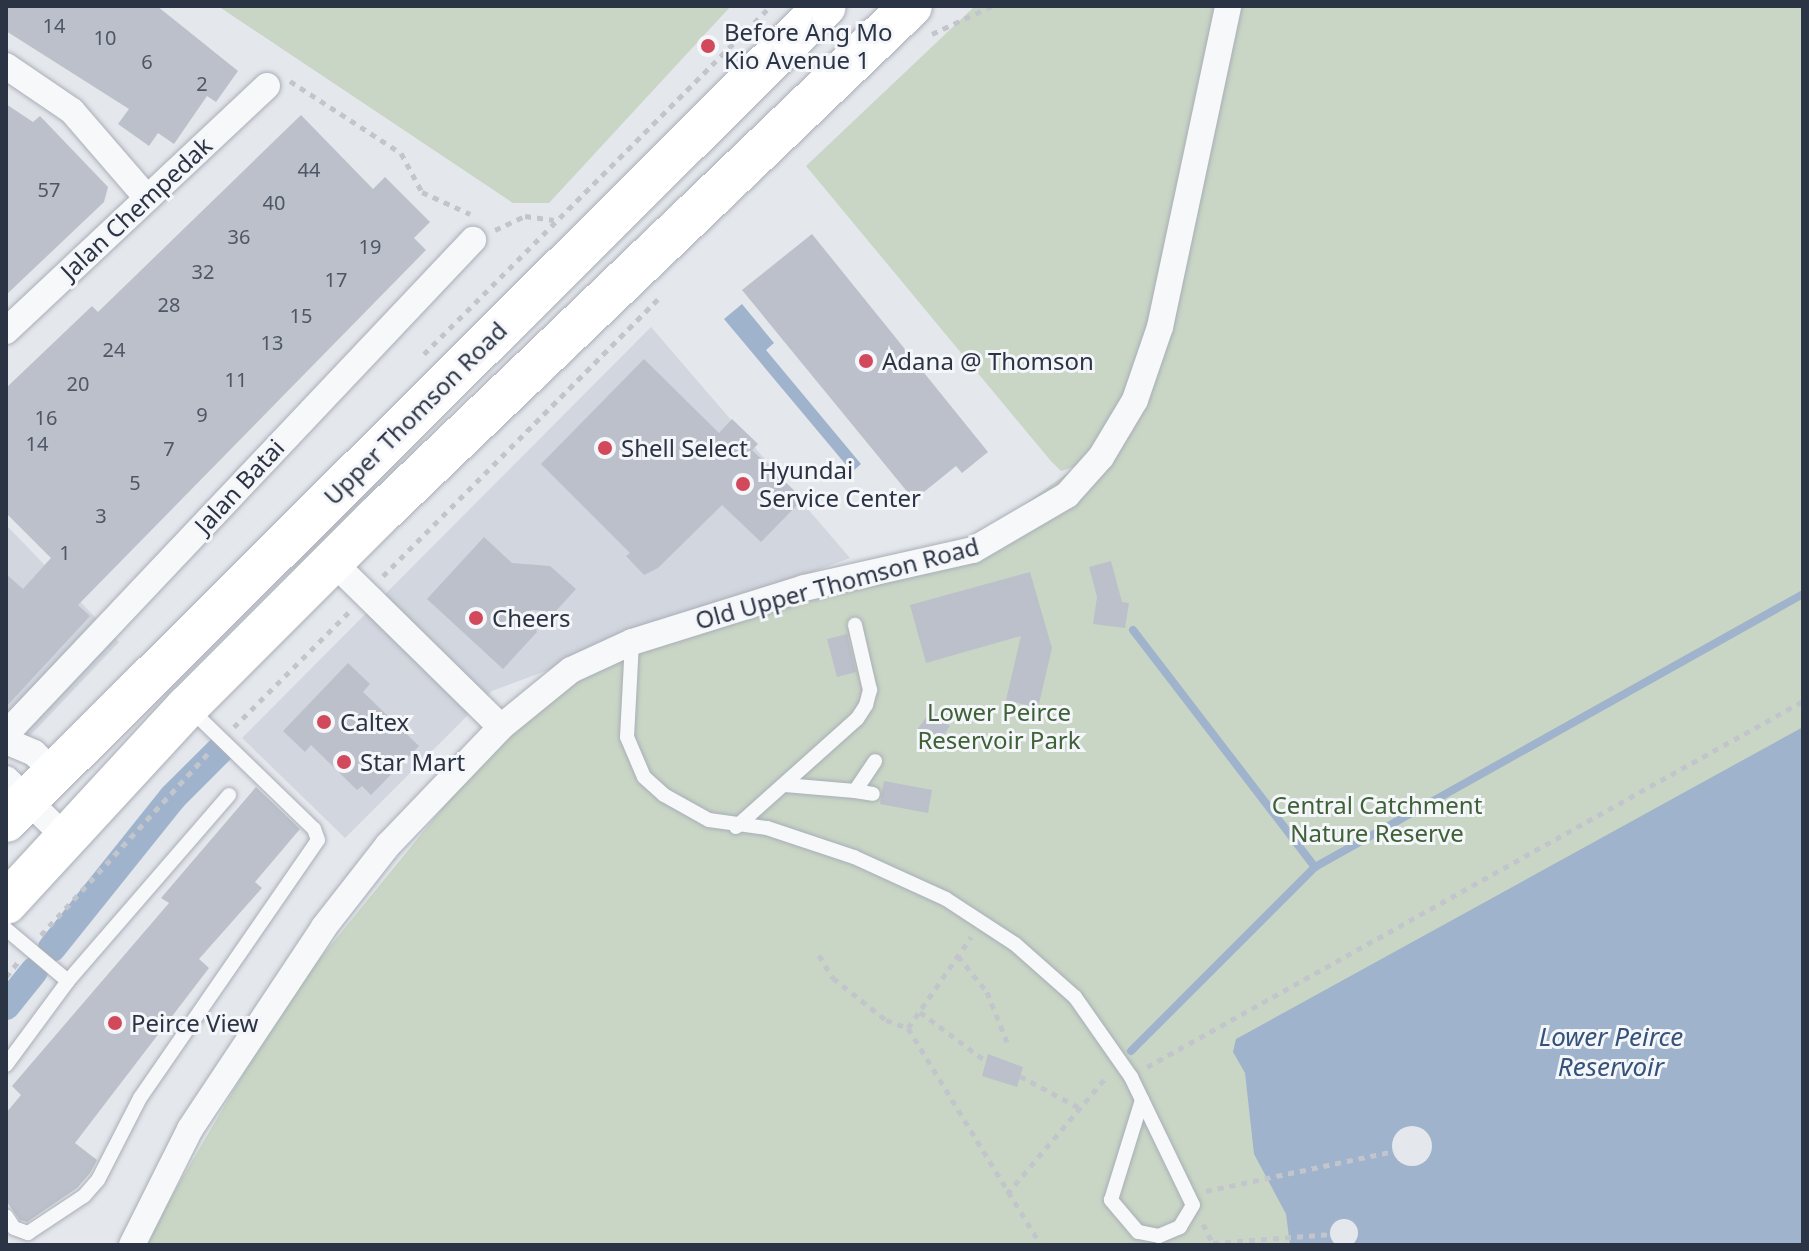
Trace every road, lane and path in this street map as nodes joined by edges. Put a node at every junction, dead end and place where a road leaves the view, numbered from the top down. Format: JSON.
{"nodes":[{"id":1,"x":825,"y":6,"type":"edge"},
{"id":2,"x":992,"y":6,"type":"edge"},
{"id":3,"x":1228,"y":6,"type":"edge"},
{"id":4,"x":919,"y":21,"type":"edge"},
{"id":5,"x":6,"y":66,"type":"edge"},
{"id":6,"x":267,"y":86,"type":"joint"},
{"id":7,"x":147,"y":198,"type":"junction"},
{"id":8,"x":555,"y":220,"type":"dead end"},
{"id":9,"x":478,"y":226,"type":"junction"},
{"id":10,"x":667,"y":290,"type":"dead end"},
{"id":11,"x":6,"y":331,"type":"edge"},
{"id":12,"x":333,"y":562,"type":"junction"},
{"id":13,"x":365,"y":595,"type":"junction"},
{"id":14,"x":855,"y":625,"type":"dead end"},
{"id":15,"x":632,"y":642,"type":"junction"},
{"id":16,"x":1803,"y":701,"type":"edge"},
{"id":17,"x":187,"y":707,"type":"junction"},
{"id":18,"x":501,"y":727,"type":"junction"},
{"id":19,"x":6,"y":734,"type":"edge"},
{"id":20,"x":220,"y":740,"type":"junction"},
{"id":21,"x":6,"y":741,"type":"edge"},
{"id":22,"x":875,"y":761,"type":"dead end"},
{"id":23,"x":785,"y":785,"type":"junction"},
{"id":24,"x":855,"y":791,"type":"junction"},
{"id":25,"x":23,"y":793,"type":"edge"},
{"id":26,"x":873,"y":794,"type":"dead end"},
{"id":27,"x":229,"y":795,"type":"dead end"},
{"id":28,"x":736,"y":827,"type":"junction"},
{"id":29,"x":65,"y":837,"type":"junction"},
{"id":30,"x":6,"y":903,"type":"edge"},
{"id":31,"x":982,"y":921,"type":"junction"},
{"id":32,"x":6,"y":929,"type":"edge"},
{"id":33,"x":30,"y":948,"type":"junction"},
{"id":34,"x":819,"y":955,"type":"dead end"},
{"id":35,"x":958,"y":956,"type":"junction"},
{"id":36,"x":68,"y":981,"type":"junction"},
{"id":37,"x":920,"y":1012,"type":"junction"},
{"id":38,"x":908,"y":1028,"type":"junction"},
{"id":39,"x":1009,"y":1047,"type":"dead end"},
{"id":40,"x":1119,"y":1060,"type":"junction"},
{"id":41,"x":986,"y":1061,"type":"dead end"},
{"id":42,"x":6,"y":1065,"type":"edge"},
{"id":43,"x":1020,"y":1076,"type":"dead end"},
{"id":44,"x":1131,"y":1077,"type":"junction"},
{"id":45,"x":1142,"y":1100,"type":"junction"},
{"id":46,"x":1080,"y":1108,"type":"junction"},
{"id":47,"x":1394,"y":1151,"type":"dead end"},
{"id":48,"x":1007,"y":1194,"type":"junction"},
{"id":49,"x":1189,"y":1195,"type":"junction"},
{"id":50,"x":6,"y":1216,"type":"edge"},
{"id":51,"x":1332,"y":1234,"type":"dead end"},
{"id":52,"x":1213,"y":1243,"type":"dead end"},
{"id":53,"x":132,"y":1245,"type":"edge"},
{"id":54,"x":1041,"y":1245,"type":"edge"}],
"edges":[{"from":1,"to":25,"type":"main road","name":"Upper Thomson Road"},
{"from":2,"to":4,"type":"path"},
{"from":3,"to":15,"type":"street","name":"Old Upper Thomson Road"},
{"from":4,"to":12,"type":"main road","name":"Upper Thomson Road"},
{"from":5,"to":7,"type":"street"},
{"from":6,"to":7,"type":"street","name":"Jalan Chempedak"},
{"from":6,"to":9,"type":"path"},
{"from":7,"to":11,"type":"street","name":"Jalan Chempedak"},
{"from":8,"to":9,"type":"path"},
{"from":9,"to":19,"type":"street","name":"Jalan Batai"},
{"from":10,"to":13,"type":"path"},
{"from":12,"to":13,"type":"street"},
{"from":12,"to":17,"type":"main road","name":"Upper Thomson Road"},
{"from":13,"to":18,"type":"street"},
{"from":13,"to":20,"type":"path"},
{"from":14,"to":23,"type":"lane"},
{"from":15,"to":18,"type":"street","name":"Old Upper Thomson Road"},
{"from":15,"to":28,"type":"lane"},
{"from":16,"to":44,"type":"path"},
{"from":17,"to":20,"type":"lane"},
{"from":17,"to":29,"type":"main road","name":"Upper Thomson Road"},
{"from":18,"to":53,"type":"street","name":"Old Upper Thomson Road"},
{"from":20,"to":33,"type":"path"},
{"from":20,"to":50,"type":"lane"},
{"from":21,"to":25,"type":"street"},
{"from":22,"to":24,"type":"lane"},
{"from":23,"to":24,"type":"lane"},
{"from":23,"to":28,"type":"lane"},
{"from":24,"to":26,"type":"lane"},
{"from":25,"to":29,"type":"street"},
{"from":27,"to":36,"type":"lane"},
{"from":28,"to":31,"type":"lane"},
{"from":29,"to":30,"type":"main road","name":"Upper Thomson Road"},
{"from":31,"to":35,"type":"path"},
{"from":31,"to":40,"type":"lane"},
{"from":32,"to":33,"type":"lane"},
{"from":33,"to":36,"type":"lane"},
{"from":34,"to":38,"type":"path"},
{"from":35,"to":37,"type":"path"},
{"from":35,"to":39,"type":"path"},
{"from":36,"to":42,"type":"lane"},
{"from":37,"to":38,"type":"path"},
{"from":37,"to":41,"type":"path"},
{"from":38,"to":48,"type":"path"},
{"from":40,"to":44,"type":"lane"},
{"from":40,"to":46,"type":"path"},
{"from":43,"to":46,"type":"path"},
{"from":44,"to":45,"type":"lane"},
{"from":45,"to":49,"type":"lane"},
{"from":45,"to":49,"type":"lane"},
{"from":46,"to":48,"type":"path"},
{"from":47,"to":49,"type":"path"},
{"from":48,"to":54,"type":"path"},
{"from":51,"to":52,"type":"path"}]}
